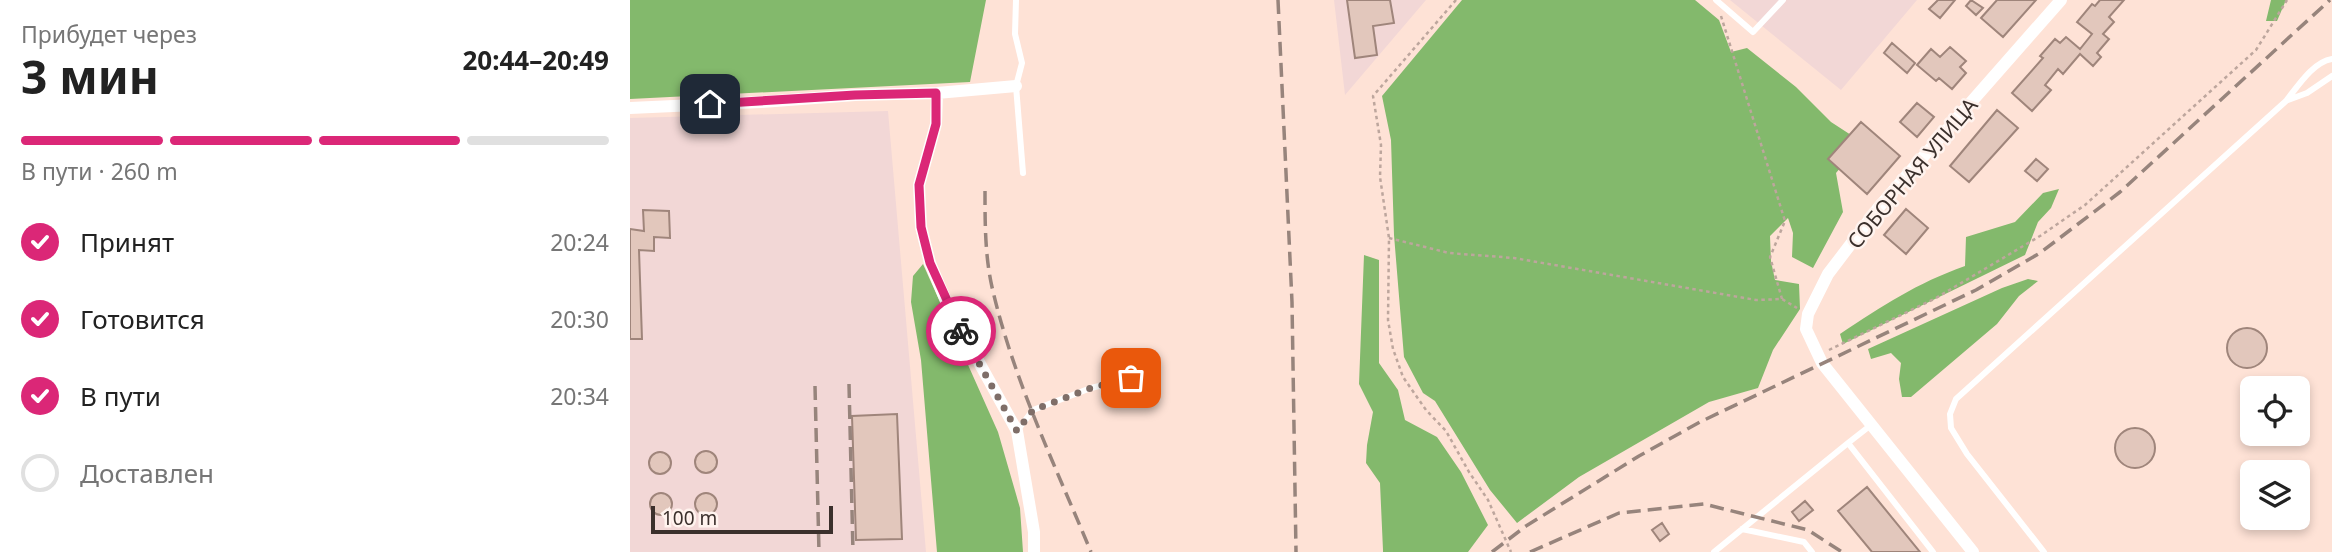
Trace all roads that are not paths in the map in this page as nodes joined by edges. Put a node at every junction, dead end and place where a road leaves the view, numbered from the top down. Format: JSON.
{"nodes":[{"id":1,"x":1016,"y":0,"type":"edge"},
{"id":2,"x":1716,"y":0,"type":"edge"},
{"id":3,"x":1783,"y":0,"type":"edge"},
{"id":4,"x":2061,"y":0,"type":"edge"},
{"id":5,"x":2332,"y":59,"type":"edge"},
{"id":6,"x":2332,"y":76,"type":"edge"},
{"id":7,"x":1016,"y":86,"type":"junction"},
{"id":8,"x":936,"y":93,"type":"junction"},
{"id":9,"x":2286,"y":101,"type":"junction"},
{"id":10,"x":630,"y":108,"type":"edge"},
{"id":11,"x":1023,"y":173,"type":"dead end"},
{"id":12,"x":1147,"y":374,"type":"dead end"},
{"id":13,"x":1871,"y":425,"type":"junction"},
{"id":14,"x":1017,"y":431,"type":"junction"},
{"id":15,"x":1848,"y":443,"type":"junction"},
{"id":16,"x":1742,"y":529,"type":"junction"},
{"id":17,"x":1034,"y":552,"type":"edge"},
{"id":18,"x":1714,"y":552,"type":"edge"},
{"id":19,"x":1812,"y":552,"type":"edge"},
{"id":20,"x":1933,"y":552,"type":"edge"},
{"id":21,"x":1973,"y":552,"type":"edge"},
{"id":22,"x":2044,"y":552,"type":"edge"}],
"edges":[{"from":1,"to":7,"type":"lane"},
{"from":2,"to":3,"type":"lane"},
{"from":4,"to":13,"type":"street","name":"СОБОРНАЯ УЛИЦА"},
{"from":5,"to":9,"type":"lane"},
{"from":6,"to":9,"type":"lane"},
{"from":7,"to":8,"type":"street"},
{"from":7,"to":11,"type":"lane"},
{"from":8,"to":10,"type":"street"},
{"from":8,"to":14,"type":"street"},
{"from":9,"to":22,"type":"lane"},
{"from":12,"to":14,"type":"lane"},
{"from":13,"to":15,"type":"lane"},
{"from":13,"to":21,"type":"street"},
{"from":14,"to":17,"type":"street"},
{"from":15,"to":16,"type":"lane"},
{"from":15,"to":20,"type":"lane"},
{"from":16,"to":18,"type":"lane"},
{"from":16,"to":19,"type":"lane"}]}
